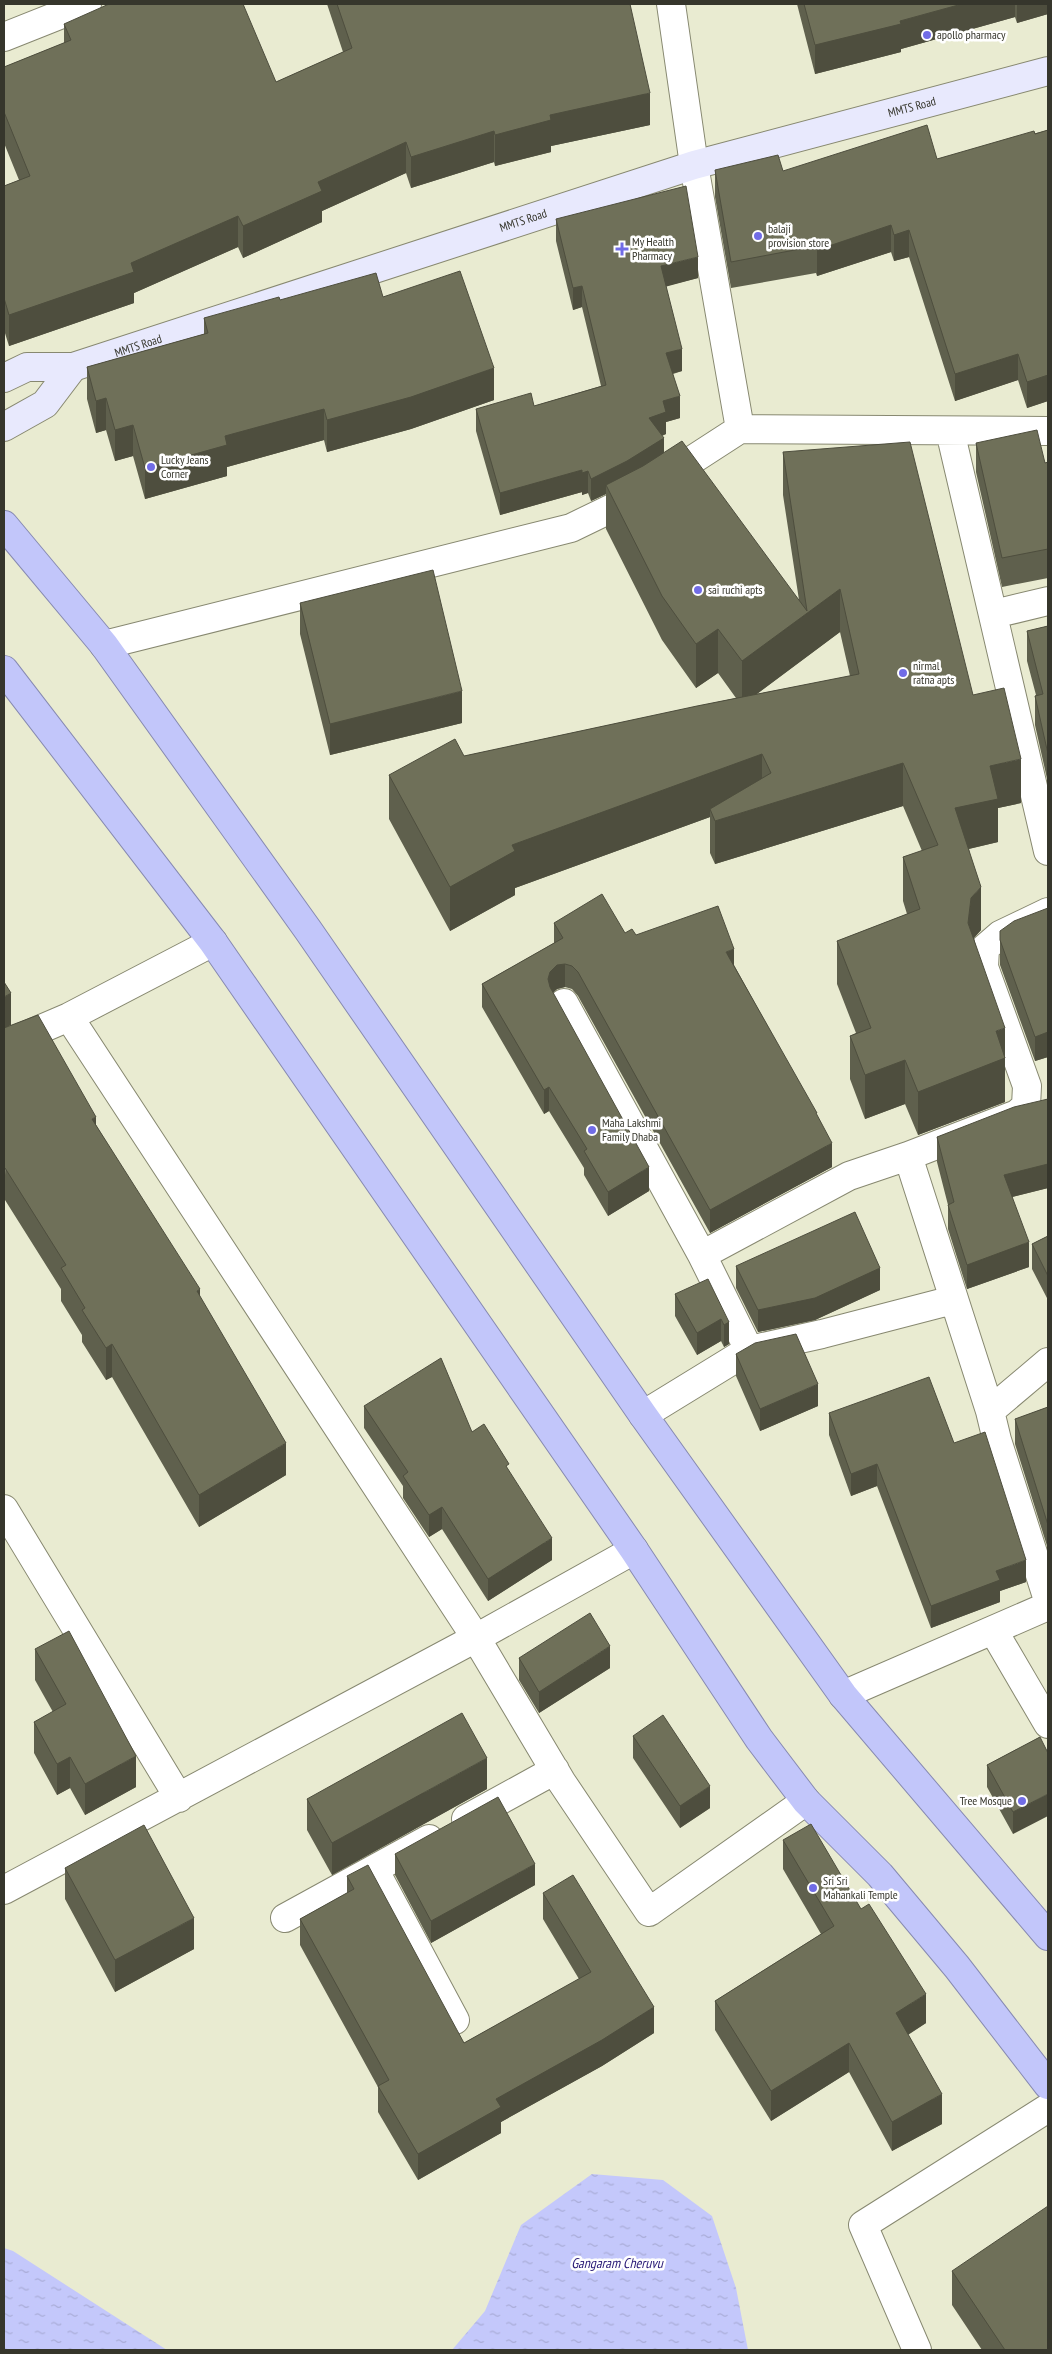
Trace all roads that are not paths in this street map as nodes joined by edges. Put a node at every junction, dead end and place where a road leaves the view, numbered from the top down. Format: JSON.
{"nodes":[{"id":1,"x":87,"y":4,"type":"edge"},
{"id":2,"x":671,"y":4,"type":"edge"},
{"id":3,"x":4,"y":37,"type":"edge"},
{"id":4,"x":1048,"y":71,"type":"edge"},
{"id":5,"x":694,"y":165,"type":"junction"},
{"id":6,"x":73,"y":367,"type":"junction"},
{"id":7,"x":4,"y":378,"type":"edge"},
{"id":8,"x":4,"y":426,"type":"edge"},
{"id":9,"x":740,"y":429,"type":"junction"},
{"id":10,"x":950,"y":431,"type":"junction"},
{"id":11,"x":1048,"y":431,"type":"edge"},
{"id":12,"x":4,"y":525,"type":"edge"},
{"id":13,"x":1048,"y":601,"type":"edge"},
{"id":14,"x":994,"y":614,"type":"junction"},
{"id":15,"x":104,"y":645,"type":"junction"},
{"id":16,"x":4,"y":670,"type":"edge"},
{"id":17,"x":1048,"y":851,"type":"edge"},
{"id":18,"x":1048,"y":912,"type":"edge"},
{"id":19,"x":214,"y":942,"type":"junction"},
{"id":20,"x":564,"y":1003,"type":"dead end"},
{"id":21,"x":69,"y":1017,"type":"junction"},
{"id":22,"x":4,"y":1045,"type":"edge"},
{"id":23,"x":908,"y":1156,"type":"junction"},
{"id":24,"x":702,"y":1255,"type":"junction"},
{"id":25,"x":953,"y":1300,"type":"junction"},
{"id":26,"x":749,"y":1350,"type":"junction"},
{"id":27,"x":1048,"y":1362,"type":"edge"},
{"id":28,"x":990,"y":1410,"type":"junction"},
{"id":29,"x":643,"y":1415,"type":"junction"},
{"id":30,"x":4,"y":1509,"type":"edge"},
{"id":31,"x":634,"y":1550,"type":"junction"},
{"id":32,"x":1048,"y":1600,"type":"edge"},
{"id":33,"x":1048,"y":1606,"type":"edge"},
{"id":34,"x":993,"y":1630,"type":"junction"},
{"id":35,"x":476,"y":1638,"type":"junction"},
{"id":36,"x":843,"y":1694,"type":"junction"},
{"id":37,"x":1048,"y":1724,"type":"edge"},
{"id":38,"x":555,"y":1770,"type":"junction"},
{"id":39,"x":178,"y":1798,"type":"junction"},
{"id":40,"x":806,"y":1801,"type":"junction"},
{"id":41,"x":374,"y":1869,"type":"junction"},
{"id":42,"x":4,"y":1890,"type":"edge"},
{"id":43,"x":285,"y":1918,"type":"dead end"},
{"id":44,"x":1048,"y":1936,"type":"edge"},
{"id":45,"x":455,"y":2020,"type":"dead end"},
{"id":46,"x":1048,"y":2085,"type":"edge"},
{"id":47,"x":1048,"y":2108,"type":"edge"},
{"id":48,"x":917,"y":2350,"type":"edge"}],
"edges":[{"from":1,"to":3,"type":"street"},
{"from":2,"to":5,"type":"street"},
{"from":4,"to":5,"type":"main road","name":"MMTS Road"},
{"from":5,"to":6,"type":"main road","name":"MMTS Road"},
{"from":5,"to":9,"type":"street"},
{"from":6,"to":7,"type":"main road","name":"MMTS Road"},
{"from":6,"to":8,"type":"main road"},
{"from":9,"to":10,"type":"street"},
{"from":9,"to":15,"type":"street"},
{"from":10,"to":11,"type":"street"},
{"from":10,"to":14,"type":"street"},
{"from":12,"to":15,"type":"highway"},
{"from":13,"to":14,"type":"street"},
{"from":14,"to":17,"type":"street"},
{"from":15,"to":29,"type":"highway"},
{"from":16,"to":19,"type":"highway"},
{"from":18,"to":23,"type":"street"},
{"from":19,"to":21,"type":"street"},
{"from":19,"to":31,"type":"highway"},
{"from":20,"to":24,"type":"street"},
{"from":21,"to":22,"type":"street"},
{"from":21,"to":35,"type":"street"},
{"from":23,"to":24,"type":"street"},
{"from":23,"to":25,"type":"street"},
{"from":24,"to":26,"type":"street"},
{"from":25,"to":26,"type":"street"},
{"from":25,"to":28,"type":"street"},
{"from":26,"to":29,"type":"street"},
{"from":27,"to":28,"type":"street"},
{"from":28,"to":32,"type":"street"},
{"from":29,"to":36,"type":"highway"},
{"from":30,"to":39,"type":"street"},
{"from":31,"to":35,"type":"street"},
{"from":31,"to":40,"type":"highway"},
{"from":33,"to":34,"type":"street"},
{"from":34,"to":36,"type":"street"},
{"from":34,"to":37,"type":"street"},
{"from":35,"to":38,"type":"street"},
{"from":35,"to":39,"type":"street"},
{"from":36,"to":44,"type":"highway"},
{"from":38,"to":40,"type":"street"},
{"from":38,"to":41,"type":"street"},
{"from":39,"to":42,"type":"street"},
{"from":40,"to":46,"type":"highway"},
{"from":41,"to":43,"type":"street"},
{"from":41,"to":45,"type":"street"},
{"from":47,"to":48,"type":"street"}]}
